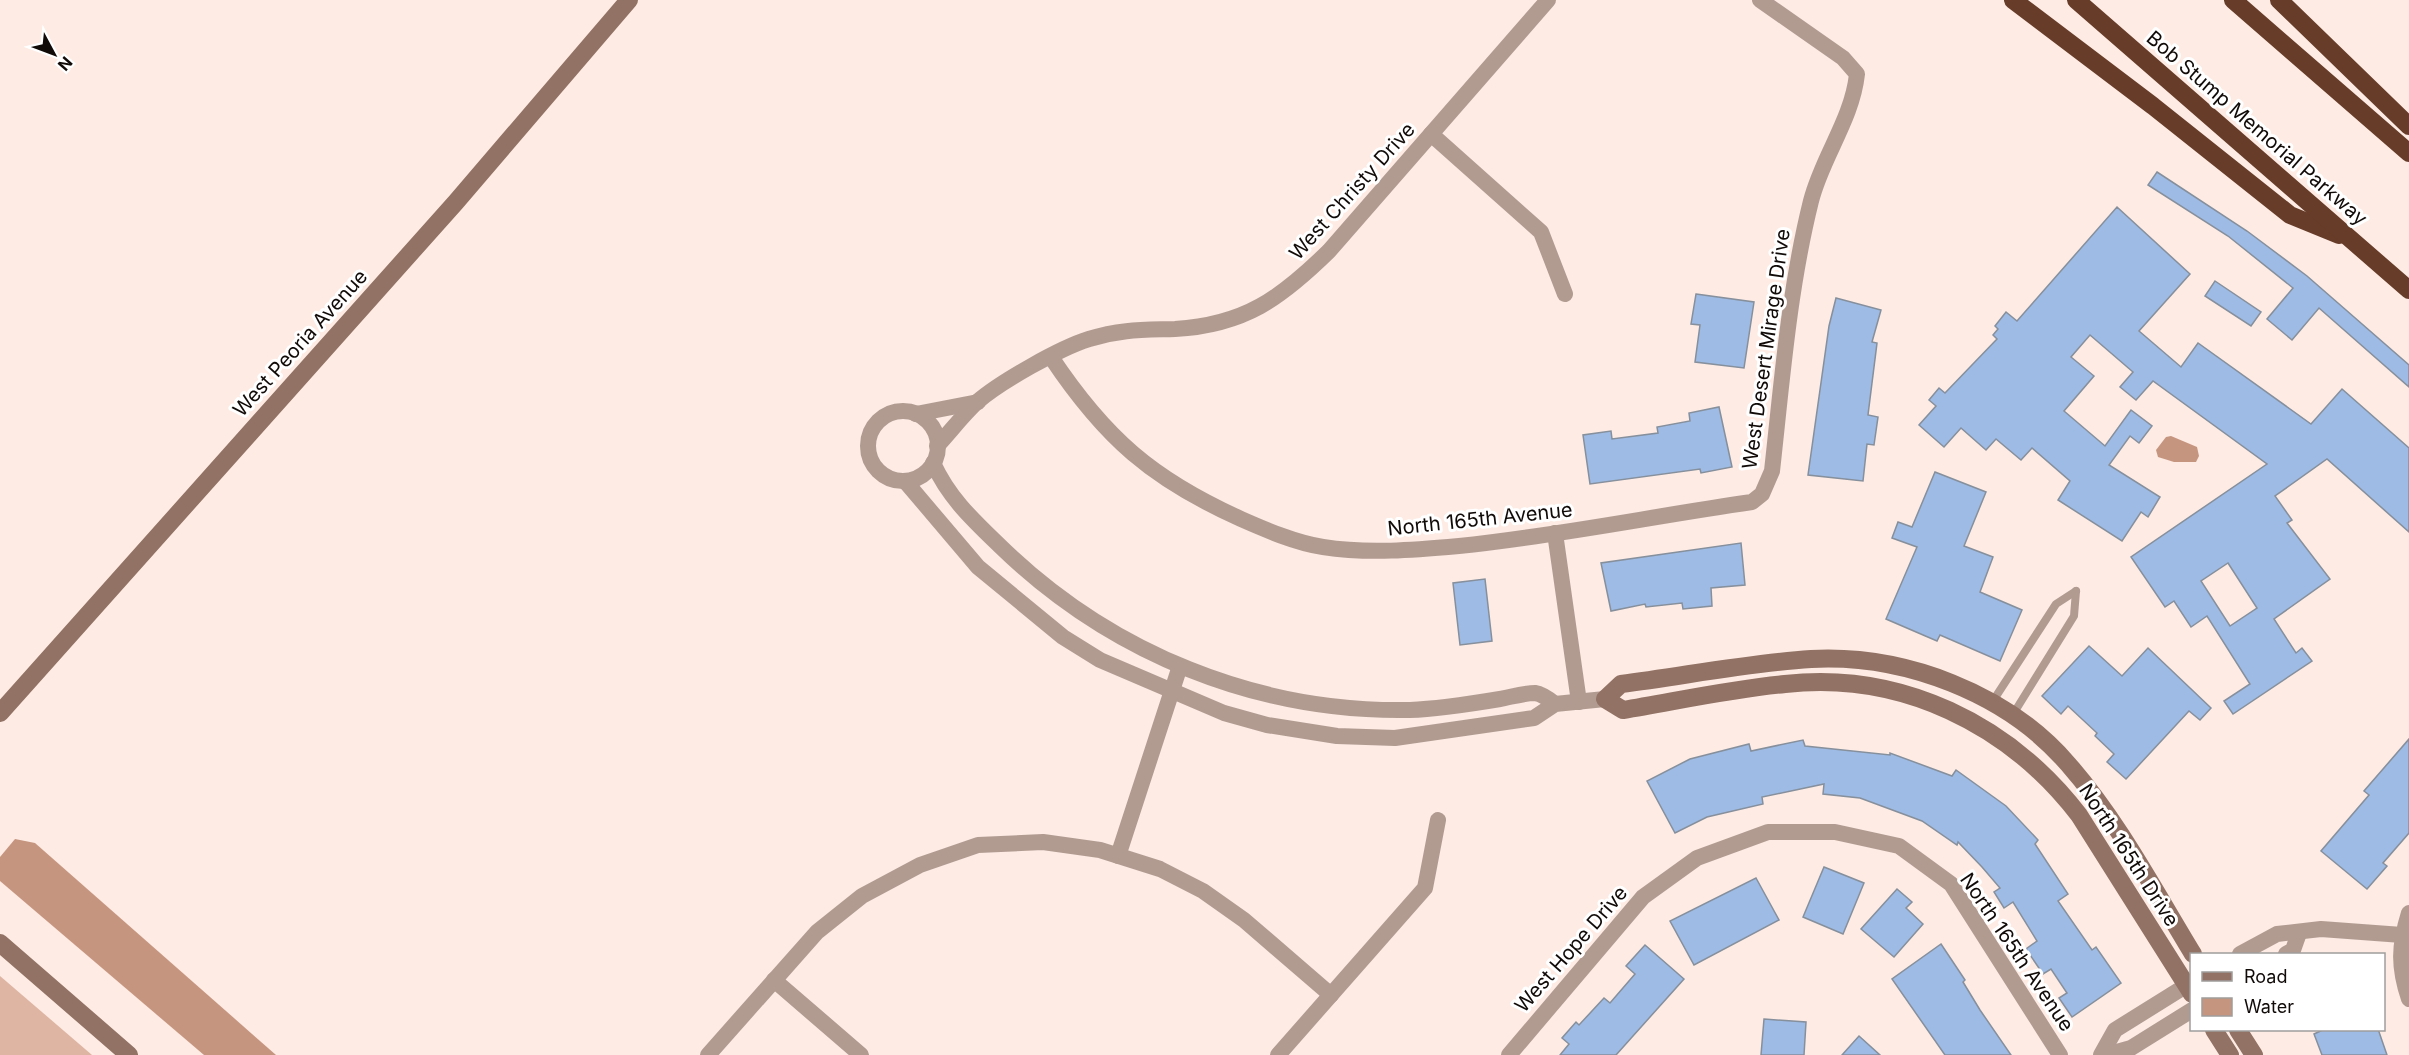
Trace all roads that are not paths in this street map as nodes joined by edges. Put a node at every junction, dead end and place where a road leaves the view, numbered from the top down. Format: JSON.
{"nodes":[{"id":1,"x":629,"y":0,"type":"edge"},
{"id":2,"x":1548,"y":0,"type":"edge"},
{"id":3,"x":1760,"y":0,"type":"edge"},
{"id":4,"x":2013,"y":0,"type":"edge"},
{"id":5,"x":2076,"y":0,"type":"edge"},
{"id":6,"x":2232,"y":0,"type":"edge"},
{"id":7,"x":2279,"y":0,"type":"edge"},
{"id":8,"x":2409,"y":126,"type":"edge"},
{"id":9,"x":1431,"y":134,"type":"junction"},
{"id":10,"x":2409,"y":153,"type":"edge"},
{"id":11,"x":2352,"y":240,"type":"junction"},
{"id":12,"x":2409,"y":290,"type":"edge"},
{"id":13,"x":1565,"y":294,"type":"dead end"},
{"id":14,"x":1051,"y":357,"type":"junction"},
{"id":15,"x":978,"y":402,"type":"junction"},
{"id":16,"x":916,"y":414,"type":"junction"},
{"id":17,"x":935,"y":454,"type":"junction"},
{"id":18,"x":906,"y":481,"type":"junction"},
{"id":19,"x":1762,"y":494,"type":"joint"},
{"id":20,"x":1555,"y":533,"type":"junction"},
{"id":21,"x":1180,"y":666,"type":"junction"},
{"id":22,"x":1171,"y":692,"type":"junction"},
{"id":23,"x":1605,"y":699,"type":"junction"},
{"id":24,"x":1579,"y":702,"type":"junction"},
{"id":25,"x":1555,"y":704,"type":"junction"},
{"id":26,"x":1991,"y":704,"type":"junction"},
{"id":27,"x":0,"y":713,"type":"edge"},
{"id":28,"x":2012,"y":716,"type":"junction"},
{"id":29,"x":1438,"y":820,"type":"dead end"},
{"id":30,"x":1768,"y":832,"type":"joint"},
{"id":31,"x":1118,"y":856,"type":"junction"},
{"id":32,"x":2409,"y":913,"type":"edge"},
{"id":33,"x":2299,"y":933,"type":"junction"},
{"id":34,"x":2402,"y":935,"type":"junction"},
{"id":35,"x":0,"y":943,"type":"edge"},
{"id":36,"x":2192,"y":953,"type":"edge"},
{"id":37,"x":2242,"y":953,"type":"edge"},
{"id":38,"x":2288,"y":953,"type":"edge"},
{"id":39,"x":774,"y":980,"type":"junction"},
{"id":40,"x":2190,"y":987,"type":"edge"},
{"id":41,"x":1331,"y":995,"type":"junction"},
{"id":42,"x":2409,"y":999,"type":"edge"},
{"id":43,"x":2190,"y":1011,"type":"edge"},
{"id":44,"x":2215,"y":1031,"type":"edge"},
{"id":45,"x":2239,"y":1031,"type":"edge"},
{"id":46,"x":129,"y":1055,"type":"edge"},
{"id":47,"x":708,"y":1055,"type":"edge"},
{"id":48,"x":861,"y":1055,"type":"edge"},
{"id":49,"x":1278,"y":1055,"type":"edge"},
{"id":50,"x":1509,"y":1055,"type":"edge"},
{"id":51,"x":2060,"y":1055,"type":"edge"},
{"id":52,"x":2101,"y":1055,"type":"edge"},
{"id":53,"x":2106,"y":1055,"type":"edge"},
{"id":54,"x":2230,"y":1055,"type":"edge"},
{"id":55,"x":2254,"y":1055,"type":"edge"}],
"edges":[{"from":1,"to":27,"type":"street","name":"West Peoria Avenue"},
{"from":2,"to":9,"type":"street","name":"West Christy Drive"},
{"from":3,"to":19,"type":"street","name":"West Desert Mirage Drive"},
{"from":4,"to":11,"type":"highway"},
{"from":5,"to":11,"type":"highway","name":"Bob Stump Memorial Parkway"},
{"from":6,"to":10,"type":"highway"},
{"from":7,"to":8,"type":"highway"},
{"from":9,"to":13,"type":"street"},
{"from":9,"to":14,"type":"street","name":"West Christy Drive"},
{"from":11,"to":12,"type":"highway","name":"Bob Stump Memorial Parkway"},
{"from":14,"to":15,"type":"street","name":"West Christy Drive"},
{"from":14,"to":20,"type":"street","name":"North 165th Avenue"},
{"from":15,"to":16,"type":"street"},
{"from":15,"to":17,"type":"street"},
{"from":16,"to":17,"type":"street"},
{"from":16,"to":18,"type":"street"},
{"from":17,"to":18,"type":"street"},
{"from":17,"to":21,"type":"street"},
{"from":18,"to":22,"type":"street"},
{"from":19,"to":20,"type":"street","name":"North 165th Avenue"},
{"from":20,"to":24,"type":"street"},
{"from":21,"to":22,"type":"street"},
{"from":21,"to":25,"type":"street"},
{"from":22,"to":25,"type":"street"},
{"from":22,"to":31,"type":"street"},
{"from":23,"to":24,"type":"street","name":"North 165th Drive"},
{"from":23,"to":26,"type":"street","name":"North 165th Drive"},
{"from":23,"to":40,"type":"street","name":"North 165th Drive"},
{"from":24,"to":25,"type":"street","name":"North 165th Drive"},
{"from":26,"to":28,"type":"street","name":"North 165th Drive"},
{"from":26,"to":28,"type":"lane"},
{"from":28,"to":36,"type":"street","name":"North 165th Drive"},
{"from":29,"to":41,"type":"street"},
{"from":30,"to":50,"type":"street","name":"West Hope Drive"},
{"from":30,"to":51,"type":"street","name":"North 165th Avenue"},
{"from":31,"to":39,"type":"street"},
{"from":31,"to":41,"type":"street"},
{"from":32,"to":34,"type":"street"},
{"from":33,"to":34,"type":"street"},
{"from":33,"to":37,"type":"street"},
{"from":33,"to":38,"type":"street"},
{"from":34,"to":42,"type":"street"},
{"from":35,"to":46,"type":"street"},
{"from":39,"to":47,"type":"street"},
{"from":39,"to":48,"type":"street"},
{"from":40,"to":52,"type":"street"},
{"from":41,"to":49,"type":"street"},
{"from":43,"to":53,"type":"street"},
{"from":44,"to":54,"type":"street"},
{"from":45,"to":55,"type":"street"}]}
